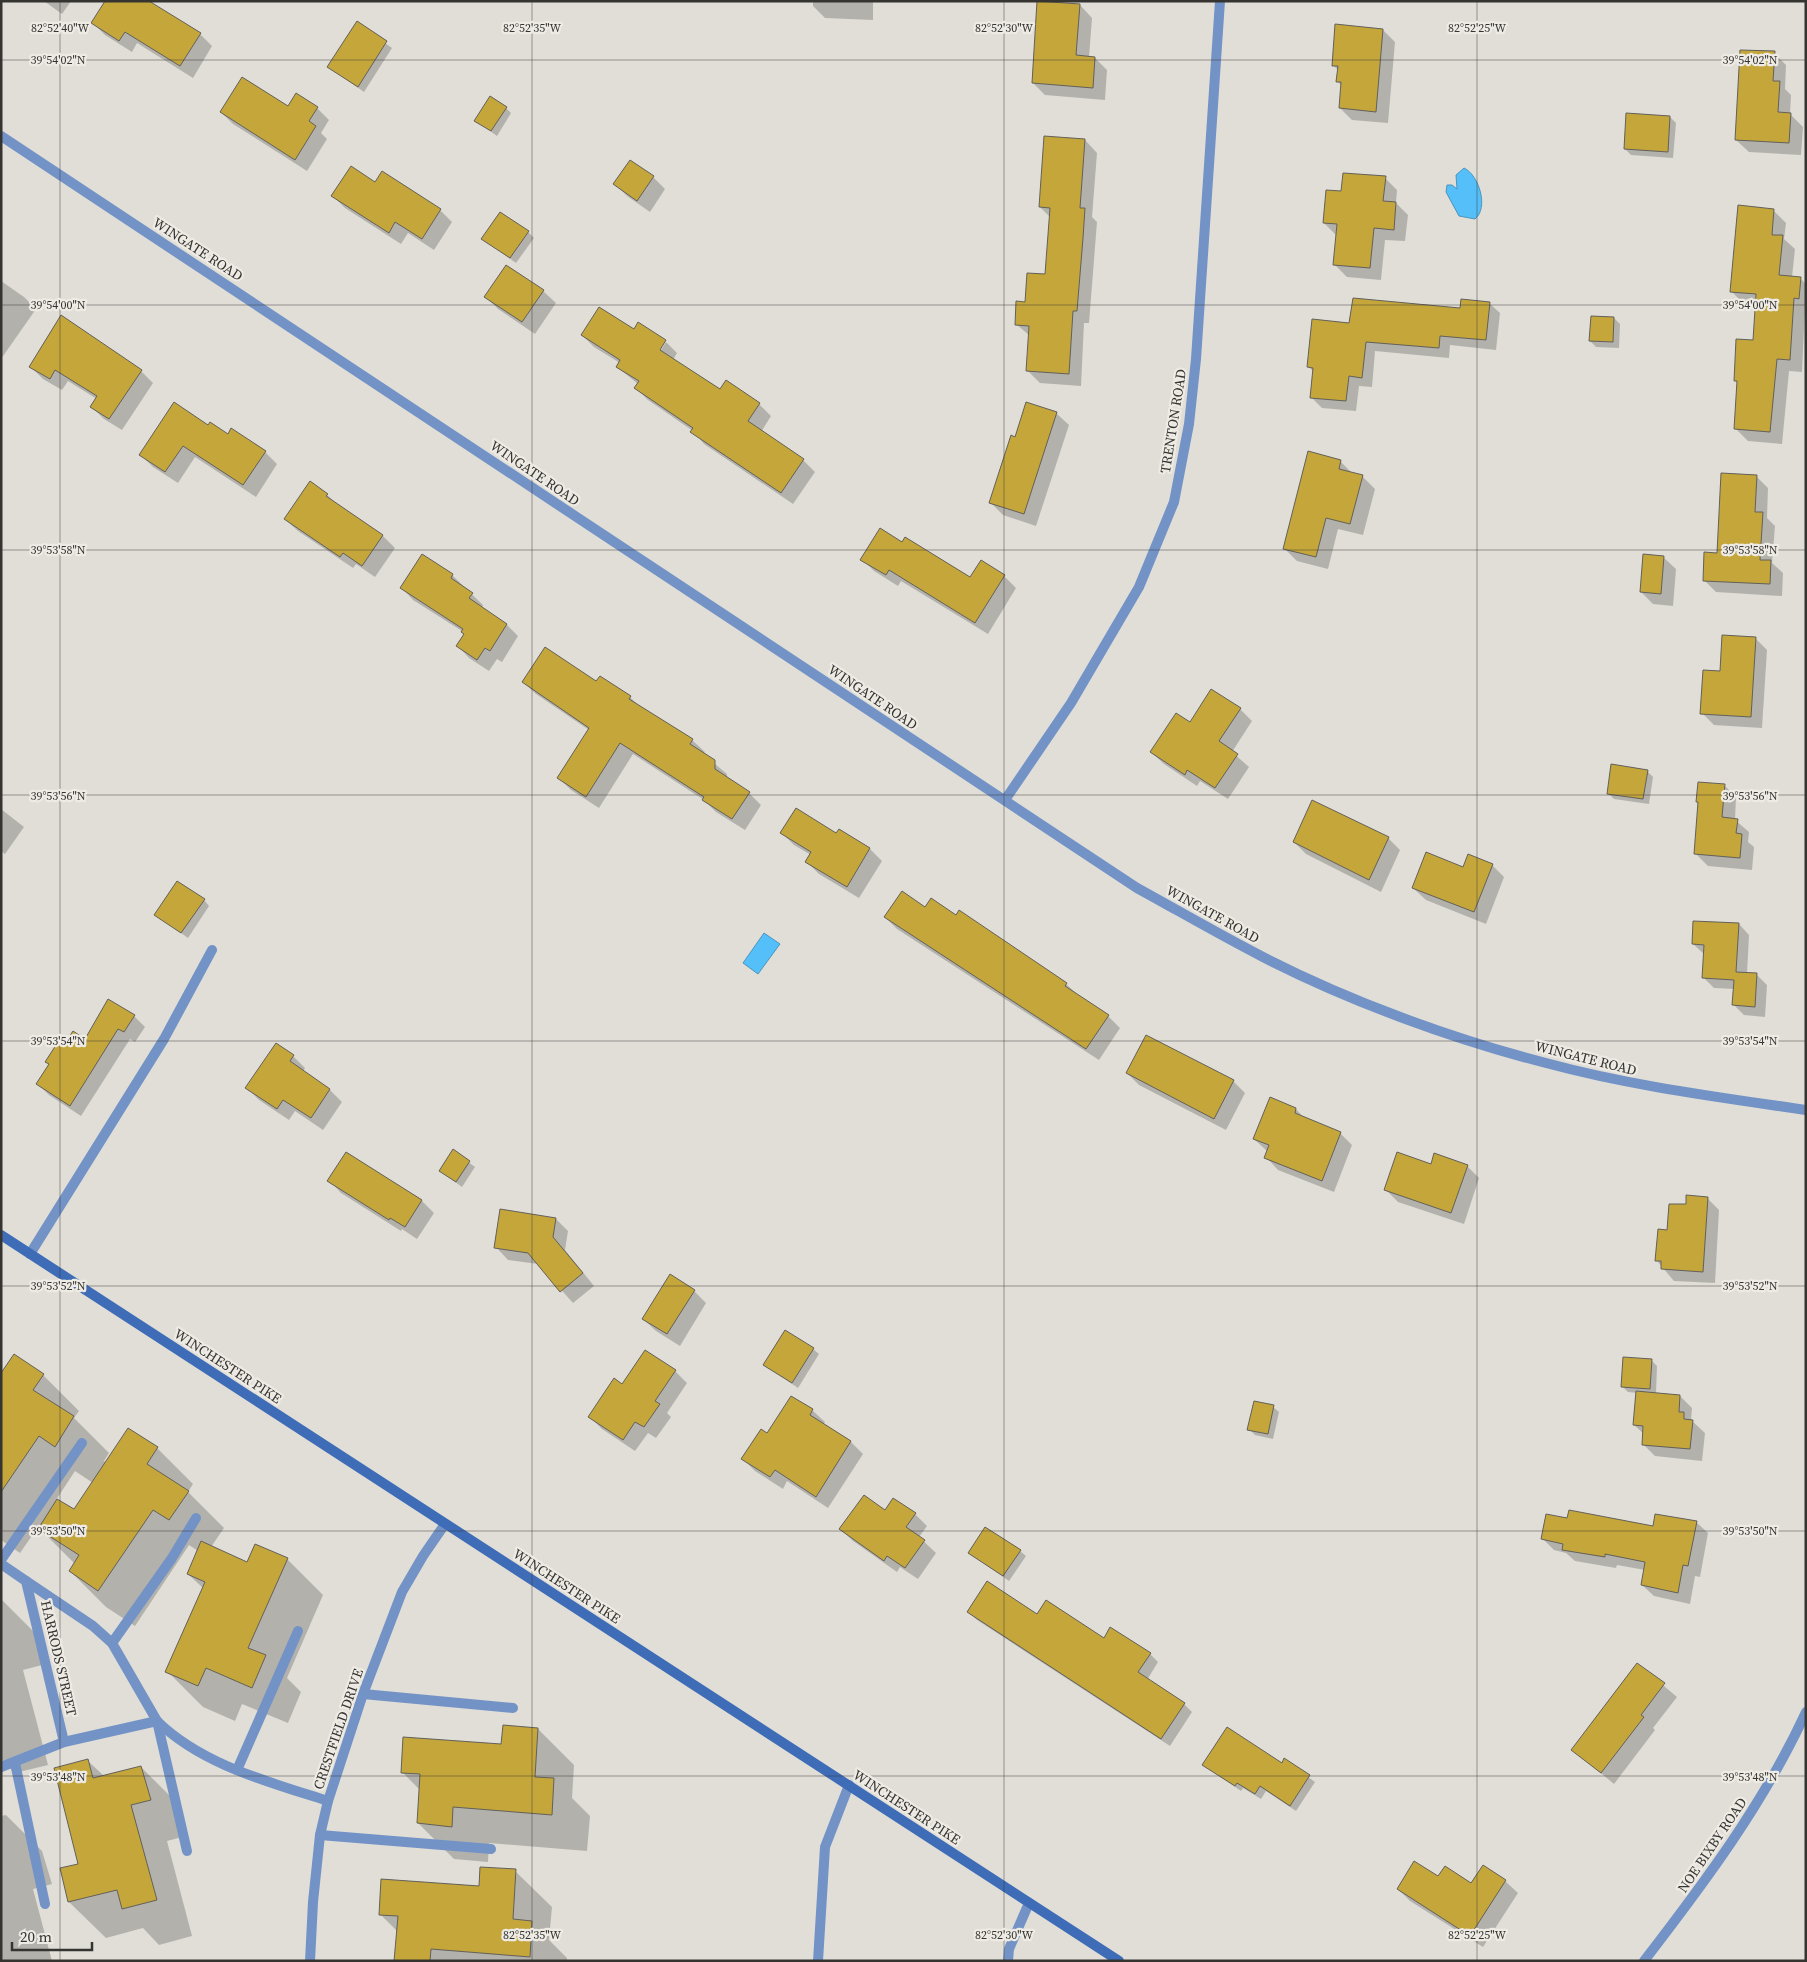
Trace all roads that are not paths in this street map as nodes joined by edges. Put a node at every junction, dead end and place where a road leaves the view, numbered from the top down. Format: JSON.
{"nodes":[{"id":1,"x":1220,"y":1,"type":"edge"},
{"id":2,"x":1,"y":136,"type":"edge"},
{"id":3,"x":1005,"y":800,"type":"junction"},
{"id":4,"x":212,"y":950,"type":"dead end"},
{"id":5,"x":1806,"y":1110,"type":"edge"},
{"id":6,"x":1,"y":1235,"type":"edge"},
{"id":7,"x":30,"y":1254,"type":"junction"},
{"id":8,"x":82,"y":1443,"type":"dead end"},
{"id":9,"x":196,"y":1518,"type":"dead end"},
{"id":10,"x":445,"y":1524,"type":"junction"},
{"id":11,"x":1,"y":1560,"type":"edge"},
{"id":12,"x":1,"y":1564,"type":"edge"},
{"id":13,"x":26,"y":1581,"type":"junction"},
{"id":14,"x":298,"y":1630,"type":"dead end"},
{"id":15,"x":112,"y":1643,"type":"junction"},
{"id":16,"x":363,"y":1694,"type":"junction"},
{"id":17,"x":513,"y":1708,"type":"dead end"},
{"id":18,"x":1806,"y":1712,"type":"edge"},
{"id":19,"x":157,"y":1722,"type":"junction"},
{"id":20,"x":64,"y":1742,"type":"junction"},
{"id":21,"x":15,"y":1763,"type":"junction"},
{"id":22,"x":1,"y":1767,"type":"edge"},
{"id":23,"x":237,"y":1770,"type":"junction"},
{"id":24,"x":849,"y":1786,"type":"junction"},
{"id":25,"x":328,"y":1801,"type":"junction"},
{"id":26,"x":320,"y":1835,"type":"junction"},
{"id":27,"x":491,"y":1849,"type":"dead end"},
{"id":28,"x":186,"y":1851,"type":"dead end"},
{"id":29,"x":1030,"y":1903,"type":"junction"},
{"id":30,"x":46,"y":1904,"type":"dead end"},
{"id":31,"x":310,"y":1961,"type":"edge"},
{"id":32,"x":818,"y":1961,"type":"edge"},
{"id":33,"x":1008,"y":1961,"type":"edge"},
{"id":34,"x":1119,"y":1961,"type":"edge"},
{"id":35,"x":1644,"y":1961,"type":"edge"}],
"edges":[{"from":1,"to":3,"type":"street","name":"TRENTON ROAD"},
{"from":2,"to":3,"type":"street","name":"WINGATE ROAD"},
{"from":3,"to":5,"type":"street","name":"WINGATE ROAD"},
{"from":4,"to":7,"type":"street"},
{"from":6,"to":7,"type":"main road","name":"WINCHESTER PIKE"},
{"from":7,"to":10,"type":"main road","name":"WINCHESTER PIKE"},
{"from":8,"to":11,"type":"street"},
{"from":9,"to":15,"type":"street"},
{"from":10,"to":16,"type":"street","name":"CRESTFIELD DRIVE"},
{"from":10,"to":24,"type":"main road","name":"WINCHESTER PIKE"},
{"from":12,"to":13,"type":"street","name":"HARRODS STREET"},
{"from":13,"to":15,"type":"street","name":"HARRODS STREET"},
{"from":13,"to":20,"type":"street","name":"HARRODS STREET"},
{"from":14,"to":23,"type":"street"},
{"from":15,"to":19,"type":"street","name":"HARRODS STREET"},
{"from":16,"to":17,"type":"street"},
{"from":16,"to":25,"type":"street","name":"CRESTFIELD DRIVE"},
{"from":18,"to":35,"type":"street","name":"NOE BIXBY ROAD"},
{"from":19,"to":20,"type":"street"},
{"from":19,"to":23,"type":"street","name":"HARRODS STREET"},
{"from":19,"to":28,"type":"street"},
{"from":20,"to":21,"type":"street"},
{"from":21,"to":22,"type":"street"},
{"from":21,"to":30,"type":"street"},
{"from":23,"to":25,"type":"street","name":"HARRODS STREET"},
{"from":24,"to":29,"type":"main road","name":"WINCHESTER PIKE"},
{"from":24,"to":32,"type":"street"},
{"from":25,"to":26,"type":"street","name":"CRESTFIELD DRIVE"},
{"from":26,"to":27,"type":"street"},
{"from":26,"to":31,"type":"street","name":"CRESTFIELD DRIVE"},
{"from":29,"to":33,"type":"street"},
{"from":29,"to":34,"type":"main road","name":"WINCHESTER PIKE"}]}
